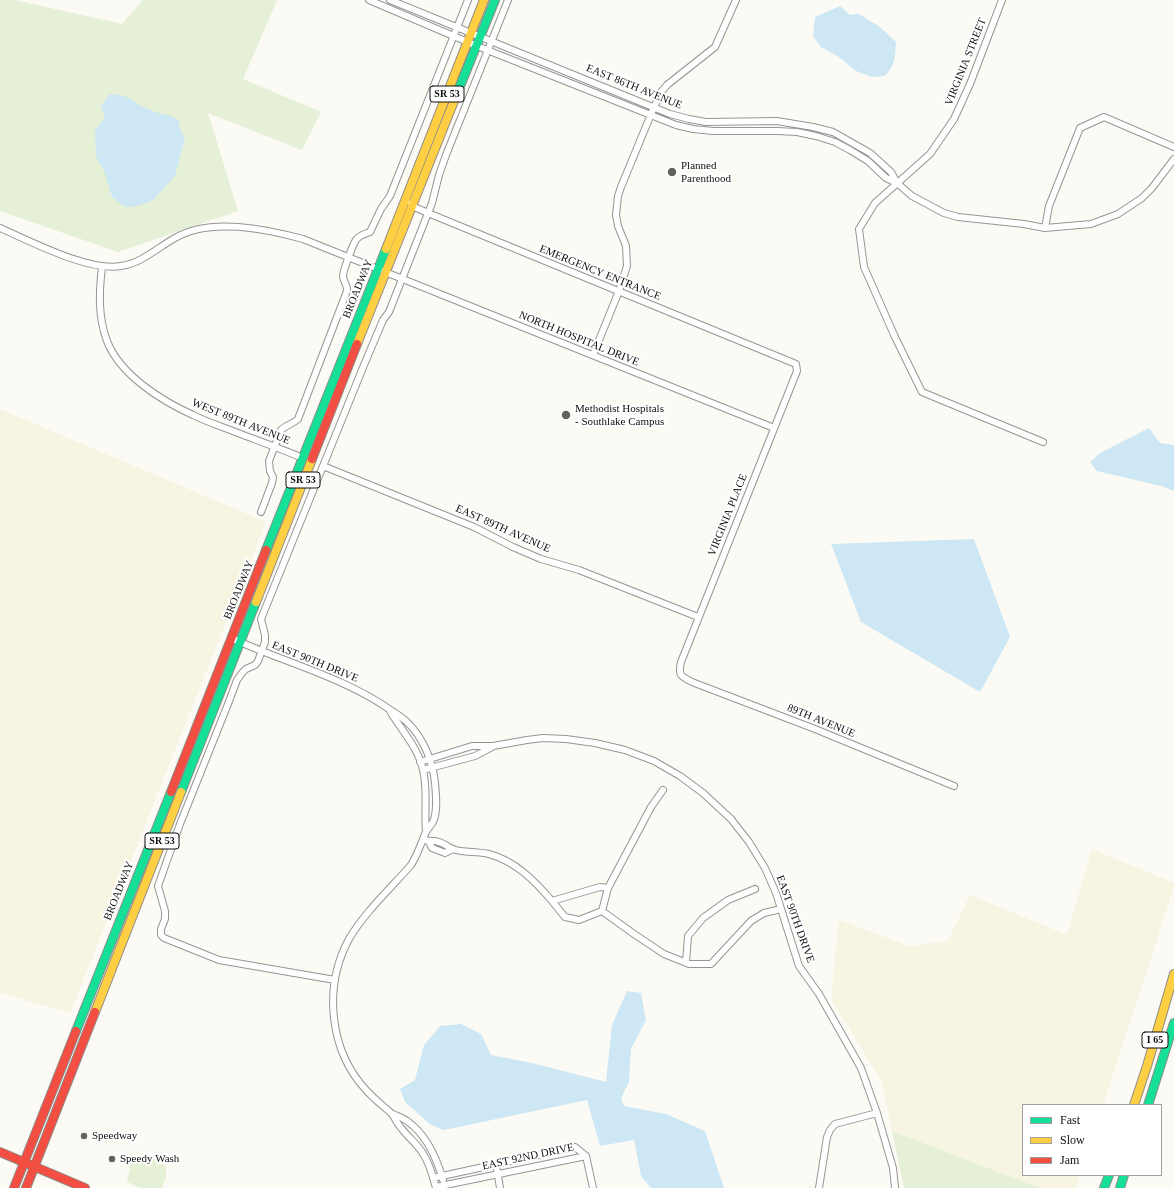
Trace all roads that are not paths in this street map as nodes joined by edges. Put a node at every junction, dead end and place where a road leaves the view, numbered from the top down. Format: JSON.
{"nodes":[{"id":1,"x":369,"y":0,"type":"edge"},
{"id":2,"x":390,"y":0,"type":"edge"},
{"id":3,"x":468,"y":0,"type":"edge"},
{"id":4,"x":484,"y":0,"type":"edge"},
{"id":5,"x":495,"y":0,"type":"edge"},
{"id":6,"x":508,"y":0,"type":"edge"},
{"id":7,"x":736,"y":0,"type":"edge"},
{"id":8,"x":1002,"y":0,"type":"edge"},
{"id":9,"x":458,"y":27,"type":"junction"},
{"id":10,"x":471,"y":33,"type":"junction"},
{"id":11,"x":454,"y":36,"type":"junction"},
{"id":12,"x":481,"y":37,"type":"junction"},
{"id":13,"x":492,"y":41,"type":"junction"},
{"id":14,"x":468,"y":42,"type":"junction"},
{"id":15,"x":477,"y":46,"type":"junction"},
{"id":16,"x":488,"y":50,"type":"junction"},
{"id":17,"x":654,"y":107,"type":"junction"},
{"id":18,"x":650,"y":116,"type":"junction"},
{"id":19,"x":1174,"y":147,"type":"edge"},
{"id":20,"x":1174,"y":159,"type":"edge"},
{"id":21,"x":897,"y":183,"type":"junction"},
{"id":22,"x":409,"y":190,"type":"junction"},
{"id":23,"x":412,"y":206,"type":"junction"},
{"id":24,"x":428,"y":214,"type":"junction"},
{"id":25,"x":0,"y":228,"type":"edge"},
{"id":26,"x":1045,"y":228,"type":"junction"},
{"id":27,"x":349,"y":257,"type":"junction"},
{"id":28,"x":102,"y":267,"type":"junction"},
{"id":29,"x":381,"y":270,"type":"junction"},
{"id":30,"x":402,"y":279,"type":"junction"},
{"id":31,"x":619,"y":291,"type":"junction"},
{"id":32,"x":593,"y":355,"type":"junction"},
{"id":33,"x":796,"y":364,"type":"joint"},
{"id":34,"x":774,"y":428,"type":"junction"},
{"id":35,"x":1044,"y":442,"type":"dead end"},
{"id":36,"x":274,"y":447,"type":"junction"},
{"id":37,"x":303,"y":458,"type":"junction"},
{"id":38,"x":323,"y":466,"type":"junction"},
{"id":39,"x":261,"y":512,"type":"dead end"},
{"id":40,"x":698,"y":617,"type":"junction"},
{"id":41,"x":231,"y":638,"type":"junction"},
{"id":42,"x":240,"y":642,"type":"junction"},
{"id":43,"x":262,"y":651,"type":"junction"},
{"id":44,"x":680,"y":674,"type":"joint"},
{"id":45,"x":389,"y":709,"type":"junction"},
{"id":46,"x":493,"y":746,"type":"junction"},
{"id":47,"x":430,"y":759,"type":"junction"},
{"id":48,"x":420,"y":762,"type":"junction"},
{"id":49,"x":433,"y":768,"type":"junction"},
{"id":50,"x":423,"y":770,"type":"junction"},
{"id":51,"x":954,"y":786,"type":"dead end"},
{"id":52,"x":663,"y":790,"type":"dead end"},
{"id":53,"x":426,"y":831,"type":"junction"},
{"id":54,"x":426,"y":841,"type":"junction"},
{"id":55,"x":608,"y":888,"type":"junction"},
{"id":56,"x":755,"y":889,"type":"dead end"},
{"id":57,"x":552,"y":901,"type":"junction"},
{"id":58,"x":781,"y":909,"type":"junction"},
{"id":59,"x":602,"y":911,"type":"junction"},
{"id":60,"x":686,"y":962,"type":"junction"},
{"id":61,"x":1174,"y":974,"type":"edge"},
{"id":62,"x":335,"y":980,"type":"junction"},
{"id":63,"x":1174,"y":1023,"type":"edge"},
{"id":64,"x":1134,"y":1104,"type":"edge"},
{"id":65,"x":1148,"y":1104,"type":"edge"},
{"id":66,"x":391,"y":1113,"type":"junction"},
{"id":67,"x":877,"y":1113,"type":"junction"},
{"id":68,"x":0,"y":1152,"type":"edge"},
{"id":69,"x":586,"y":1156,"type":"junction"},
{"id":70,"x":24,"y":1162,"type":"junction"},
{"id":71,"x":496,"y":1164,"type":"junction"},
{"id":72,"x":34,"y":1166,"type":"junction"},
{"id":73,"x":498,"y":1174,"type":"junction"},
{"id":74,"x":1109,"y":1176,"type":"edge"},
{"id":75,"x":1124,"y":1176,"type":"edge"},
{"id":76,"x":442,"y":1177,"type":"junction"},
{"id":77,"x":433,"y":1178,"type":"junction"},
{"id":78,"x":444,"y":1187,"type":"edge"},
{"id":79,"x":14,"y":1188,"type":"edge"},
{"id":80,"x":26,"y":1188,"type":"edge"},
{"id":81,"x":85,"y":1188,"type":"edge"},
{"id":82,"x":436,"y":1188,"type":"edge"},
{"id":83,"x":500,"y":1188,"type":"edge"},
{"id":84,"x":593,"y":1188,"type":"edge"},
{"id":85,"x":819,"y":1188,"type":"edge"},
{"id":86,"x":895,"y":1188,"type":"edge"},
{"id":87,"x":1104,"y":1188,"type":"edge"},
{"id":88,"x":1120,"y":1188,"type":"edge"}],
"edges":[{"from":1,"to":11,"type":"street","name":"EAST 86TH AVENUE"},
{"from":2,"to":9,"type":"street","name":"EAST 86TH AVENUE"},
{"from":3,"to":9,"type":"street"},
{"from":4,"to":10,"type":"main road","name":"BROADWAY","number":"SR 53"},
{"from":5,"to":12,"type":"main road","name":"BROADWAY","number":"SR 53"},
{"from":6,"to":13,"type":"street"},
{"from":7,"to":17,"type":"street"},
{"from":8,"to":21,"type":"street","name":"VIRGINIA STREET"},
{"from":9,"to":10,"type":"street","name":"EAST 86TH AVENUE"},
{"from":9,"to":11,"type":"street"},
{"from":10,"to":12,"type":"street","name":"EAST 86TH AVENUE"},
{"from":10,"to":14,"type":"main road","name":"BROADWAY","number":"SR 53"},
{"from":11,"to":14,"type":"street","name":"EAST 86TH AVENUE"},
{"from":11,"to":27,"type":"street"},
{"from":12,"to":13,"type":"street","name":"EAST 86TH AVENUE"},
{"from":12,"to":15,"type":"main road","name":"BROADWAY","number":"SR 53"},
{"from":13,"to":16,"type":"street"},
{"from":13,"to":17,"type":"street","name":"EAST 86TH AVENUE"},
{"from":14,"to":15,"type":"street","name":"EAST 86TH AVENUE"},
{"from":14,"to":22,"type":"main road","name":"BROADWAY","number":"SR 53"},
{"from":15,"to":16,"type":"street","name":"EAST 86TH AVENUE"},
{"from":15,"to":23,"type":"main road","name":"BROADWAY","number":"SR 53"},
{"from":16,"to":18,"type":"street","name":"EAST 86TH AVENUE"},
{"from":16,"to":24,"type":"street"},
{"from":17,"to":18,"type":"street"},
{"from":17,"to":21,"type":"street","name":"EAST 86TH AVENUE"},
{"from":18,"to":21,"type":"street","name":"EAST 86TH AVENUE"},
{"from":18,"to":31,"type":"street"},
{"from":19,"to":26,"type":"street"},
{"from":20,"to":26,"type":"street","name":"EAST 86TH AVENUE"},
{"from":21,"to":26,"type":"street","name":"EAST 86TH AVENUE"},
{"from":21,"to":35,"type":"street","name":"VIRGINIA STREET"},
{"from":22,"to":23,"type":"street"},
{"from":22,"to":29,"type":"main road","name":"BROADWAY","number":"SR 53"},
{"from":23,"to":24,"type":"street","name":"EMERGENCY ENTRANCE"},
{"from":23,"to":29,"type":"main road","name":"BROADWAY","number":"SR 53"},
{"from":24,"to":30,"type":"street"},
{"from":24,"to":31,"type":"street","name":"EMERGENCY ENTRANCE"},
{"from":25,"to":28,"type":"street","name":"NORTH HOSPITAL DRIVE"},
{"from":27,"to":28,"type":"street","name":"NORTH HOSPITAL DRIVE"},
{"from":27,"to":29,"type":"street","name":"NORTH HOSPITAL DRIVE"},
{"from":27,"to":36,"type":"street"},
{"from":28,"to":36,"type":"street","name":"WEST 89TH AVENUE"},
{"from":29,"to":30,"type":"street","name":"NORTH HOSPITAL DRIVE"},
{"from":29,"to":37,"type":"main road","name":"BROADWAY","number":"SR 53"},
{"from":29,"to":42,"type":"main road","name":"BROADWAY","number":"SR 53"},
{"from":30,"to":32,"type":"street","name":"NORTH HOSPITAL DRIVE"},
{"from":30,"to":38,"type":"street"},
{"from":31,"to":32,"type":"street"},
{"from":31,"to":33,"type":"street","name":"EMERGENCY ENTRANCE"},
{"from":32,"to":34,"type":"street","name":"NORTH HOSPITAL DRIVE"},
{"from":33,"to":34,"type":"street","name":"VIRGINIA PLACE"},
{"from":34,"to":40,"type":"street","name":"VIRGINIA PLACE"},
{"from":36,"to":37,"type":"street","name":"WEST 89TH AVENUE"},
{"from":36,"to":39,"type":"street"},
{"from":37,"to":41,"type":"main road","name":"BROADWAY","number":"SR 53"},
{"from":38,"to":40,"type":"street","name":"EAST 89TH AVENUE"},
{"from":38,"to":43,"type":"street"},
{"from":40,"to":44,"type":"street","name":"VIRGINIA PLACE"},
{"from":41,"to":42,"type":"street","name":"EAST 90TH DRIVE"},
{"from":41,"to":70,"type":"main road","name":"BROADWAY","number":"SR 53"},
{"from":42,"to":43,"type":"street","name":"EAST 90TH DRIVE"},
{"from":42,"to":72,"type":"main road","name":"BROADWAY","number":"SR 53"},
{"from":43,"to":45,"type":"street","name":"EAST 90TH DRIVE"},
{"from":43,"to":62,"type":"street"},
{"from":44,"to":51,"type":"street","name":"89TH AVENUE"},
{"from":45,"to":47,"type":"street","name":"EAST 90TH DRIVE"},
{"from":45,"to":48,"type":"street","name":"EAST 90TH DRIVE"},
{"from":46,"to":47,"type":"street","name":"EAST 90TH DRIVE"},
{"from":46,"to":49,"type":"street","name":"EAST 90TH DRIVE"},
{"from":46,"to":58,"type":"street","name":"EAST 90TH DRIVE"},
{"from":47,"to":48,"type":"street","name":"EAST 90TH DRIVE"},
{"from":47,"to":49,"type":"street","name":"EAST 90TH DRIVE"},
{"from":48,"to":50,"type":"street","name":"EAST 90TH DRIVE"},
{"from":49,"to":50,"type":"street","name":"EAST 90TH DRIVE"},
{"from":49,"to":53,"type":"street"},
{"from":50,"to":53,"type":"street"},
{"from":52,"to":55,"type":"street"},
{"from":53,"to":54,"type":"street"},
{"from":54,"to":57,"type":"street"},
{"from":54,"to":62,"type":"street"},
{"from":55,"to":57,"type":"street"},
{"from":55,"to":59,"type":"street"},
{"from":56,"to":60,"type":"street"},
{"from":57,"to":59,"type":"street"},
{"from":58,"to":60,"type":"street"},
{"from":58,"to":67,"type":"street","name":"EAST 90TH DRIVE"},
{"from":59,"to":60,"type":"street"},
{"from":61,"to":64,"type":"main road","number":"I 65"},
{"from":62,"to":66,"type":"street"},
{"from":63,"to":65,"type":"main road","number":"I 65"},
{"from":66,"to":76,"type":"street"},
{"from":66,"to":77,"type":"street"},
{"from":67,"to":85,"type":"street"},
{"from":67,"to":86,"type":"street","name":"EAST 90TH DRIVE"},
{"from":68,"to":70,"type":"main road"},
{"from":69,"to":71,"type":"street","name":"EAST 92ND DRIVE"},
{"from":69,"to":73,"type":"street","name":"EAST 92ND DRIVE"},
{"from":69,"to":84,"type":"street"},
{"from":70,"to":72,"type":"main road"},
{"from":70,"to":79,"type":"main road","name":"BROADWAY","number":"SR 53"},
{"from":71,"to":73,"type":"street"},
{"from":71,"to":76,"type":"street","name":"EAST 92ND DRIVE"},
{"from":72,"to":80,"type":"main road","name":"BROADWAY","number":"SR 53"},
{"from":72,"to":81,"type":"main road"},
{"from":73,"to":78,"type":"street","name":"EAST 92ND DRIVE"},
{"from":73,"to":83,"type":"street"},
{"from":74,"to":87,"type":"main road"},
{"from":75,"to":88,"type":"main road"},
{"from":76,"to":77,"type":"street","name":"EAST 92ND DRIVE"},
{"from":76,"to":78,"type":"street"},
{"from":77,"to":82,"type":"street"},
{"from":78,"to":82,"type":"street","name":"EAST 92ND DRIVE"}]}
